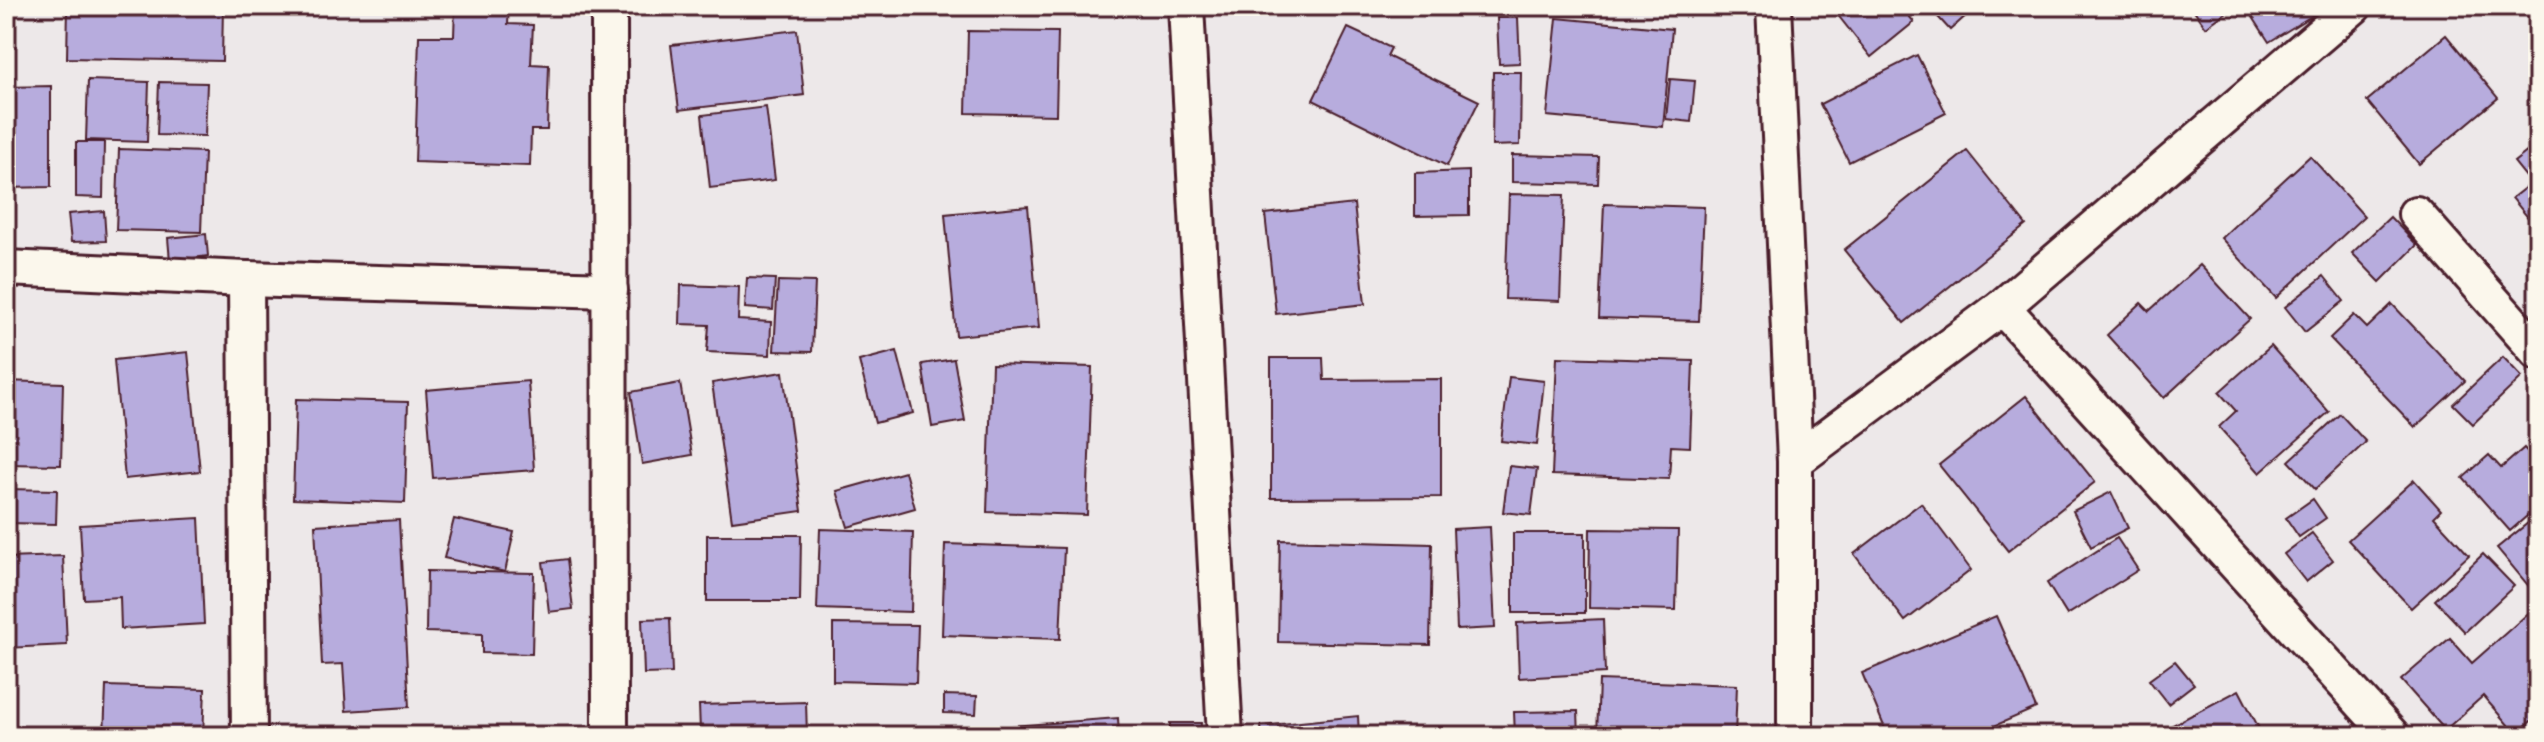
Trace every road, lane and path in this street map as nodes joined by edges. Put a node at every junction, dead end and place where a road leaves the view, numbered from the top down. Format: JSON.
{"nodes":[{"id":1,"x":609,"y":6,"type":"edge"},
{"id":2,"x":1186,"y":6,"type":"edge"},
{"id":3,"x":1774,"y":6,"type":"edge"},
{"id":4,"x":2354,"y":6,"type":"edge"},
{"id":5,"x":2416,"y":214,"type":"dead end"},
{"id":6,"x":6,"y":268,"type":"edge"},
{"id":7,"x":246,"y":279,"type":"junction"},
{"id":8,"x":610,"y":290,"type":"junction"},
{"id":9,"x":2002,"y":307,"type":"junction"},
{"id":10,"x":2538,"y":352,"type":"edge"},
{"id":11,"x":1795,"y":461,"type":"junction"},
{"id":12,"x":249,"y":736,"type":"edge"},
{"id":13,"x":610,"y":736,"type":"edge"},
{"id":14,"x":1225,"y":736,"type":"edge"},
{"id":15,"x":1795,"y":736,"type":"edge"},
{"id":16,"x":2392,"y":736,"type":"edge"}],
"edges":[{"from":1,"to":8,"type":"street"},
{"from":2,"to":14,"type":"street"},
{"from":3,"to":11,"type":"street"},
{"from":4,"to":9,"type":"street"},
{"from":5,"to":10,"type":"street"},
{"from":6,"to":7,"type":"street"},
{"from":7,"to":8,"type":"street"},
{"from":7,"to":12,"type":"street"},
{"from":8,"to":13,"type":"street"},
{"from":9,"to":11,"type":"street"},
{"from":9,"to":16,"type":"street"},
{"from":11,"to":15,"type":"street"}]}
